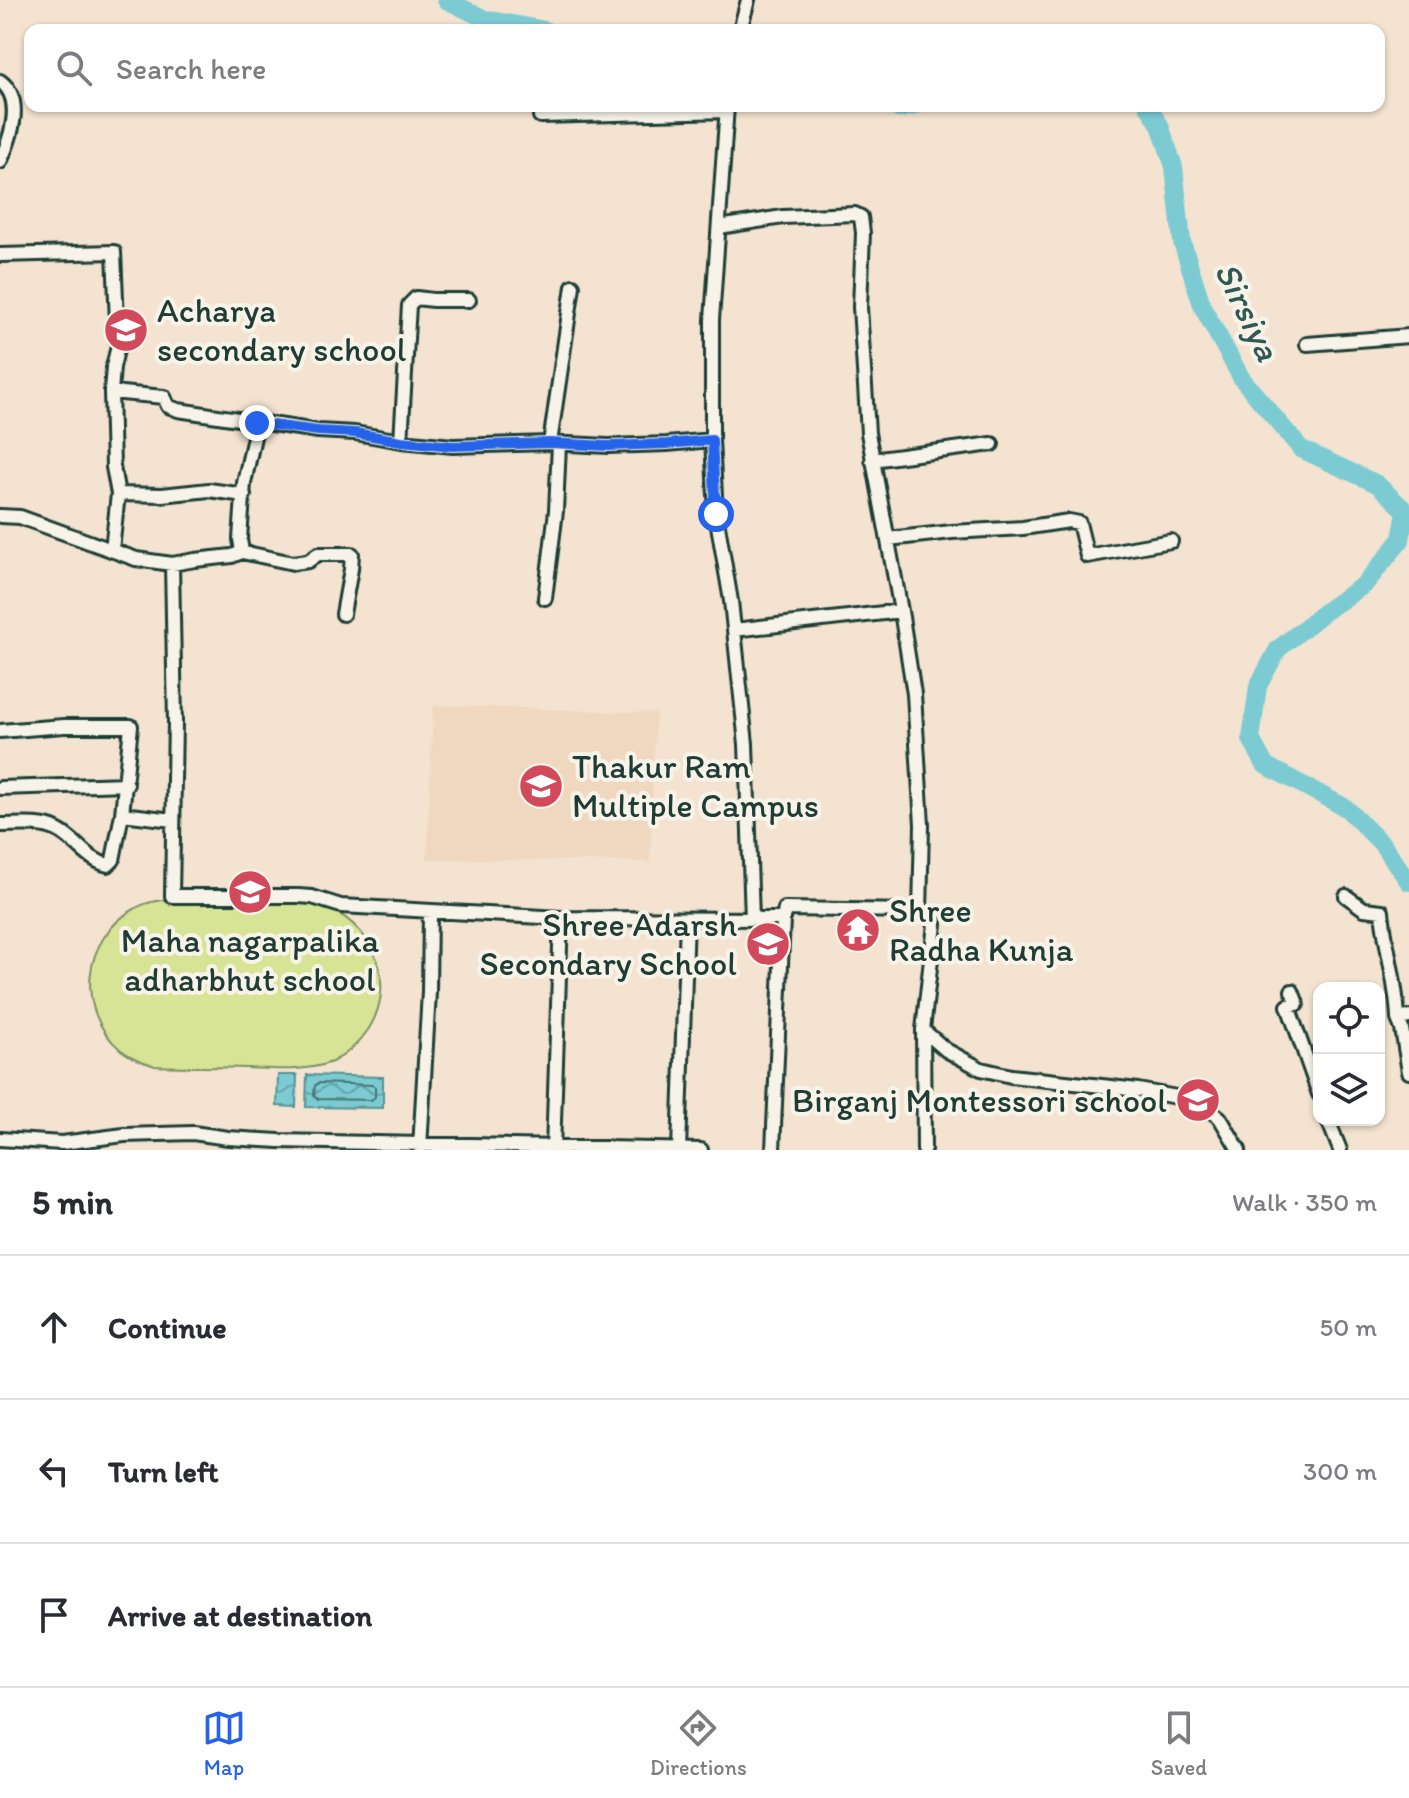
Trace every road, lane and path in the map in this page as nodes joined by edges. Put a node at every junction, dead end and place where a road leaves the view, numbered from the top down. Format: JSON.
{"nodes":[{"id":1,"x":0,"y":81,"type":"edge"},
{"id":2,"x":634,"y":112,"type":"edge"},
{"id":3,"x":727,"y":112,"type":"edge"},
{"id":4,"x":540,"y":116,"type":"dead end"},
{"id":5,"x":0,"y":162,"type":"edge"},
{"id":6,"x":719,"y":227,"type":"junction"},
{"id":7,"x":0,"y":255,"type":"edge"},
{"id":8,"x":573,"y":286,"type":"dead end"},
{"id":9,"x":469,"y":300,"type":"dead end"},
{"id":10,"x":1409,"y":336,"type":"edge"},
{"id":11,"x":1307,"y":344,"type":"dead end"},
{"id":12,"x":111,"y":392,"type":"junction"},
{"id":13,"x":257,"y":423,"type":"junction"},
{"id":14,"x":712,"y":440,"type":"junction"},
{"id":15,"x":401,"y":441,"type":"junction"},
{"id":16,"x":554,"y":443,"type":"junction"},
{"id":17,"x":992,"y":444,"type":"dead end"},
{"id":18,"x":872,"y":460,"type":"junction"},
{"id":19,"x":118,"y":494,"type":"junction"},
{"id":20,"x":244,"y":495,"type":"junction"},
{"id":21,"x":0,"y":516,"type":"edge"},
{"id":22,"x":888,"y":539,"type":"junction"},
{"id":23,"x":1171,"y":541,"type":"dead end"},
{"id":24,"x":112,"y":550,"type":"junction"},
{"id":25,"x":242,"y":552,"type":"junction"},
{"id":26,"x":172,"y":564,"type":"junction"},
{"id":27,"x":545,"y":598,"type":"dead end"},
{"id":28,"x":901,"y":611,"type":"junction"},
{"id":29,"x":343,"y":614,"type":"dead end"},
{"id":30,"x":734,"y":630,"type":"junction"},
{"id":31,"x":0,"y":731,"type":"edge"},
{"id":32,"x":127,"y":784,"type":"junction"},
{"id":33,"x":0,"y":788,"type":"edge"},
{"id":34,"x":122,"y":814,"type":"junction"},
{"id":35,"x":173,"y":820,"type":"junction"},
{"id":36,"x":0,"y":825,"type":"edge"},
{"id":37,"x":1346,"y":896,"type":"dead end"},
{"id":38,"x":430,"y":912,"type":"junction"},
{"id":39,"x":920,"y":913,"type":"junction"},
{"id":40,"x":561,"y":918,"type":"junction"},
{"id":41,"x":687,"y":919,"type":"junction"},
{"id":42,"x":752,"y":919,"type":"junction"},
{"id":43,"x":783,"y":919,"type":"junction"},
{"id":44,"x":1292,"y":991,"type":"dead end"},
{"id":45,"x":1403,"y":1018,"type":"edge"},
{"id":46,"x":923,"y":1030,"type":"junction"},
{"id":47,"x":1409,"y":1072,"type":"edge"},
{"id":48,"x":1313,"y":1077,"type":"edge"},
{"id":49,"x":1330,"y":1126,"type":"edge"},
{"id":50,"x":0,"y":1139,"type":"edge"},
{"id":51,"x":227,"y":1144,"type":"edge"},
{"id":52,"x":56,"y":1146,"type":"edge"},
{"id":53,"x":330,"y":1146,"type":"edge"},
{"id":54,"x":420,"y":1146,"type":"edge"},
{"id":55,"x":553,"y":1148,"type":"edge"},
{"id":56,"x":679,"y":1150,"type":"edge"},
{"id":57,"x":701,"y":1150,"type":"edge"},
{"id":58,"x":773,"y":1150,"type":"edge"},
{"id":59,"x":924,"y":1150,"type":"edge"},
{"id":60,"x":1239,"y":1150,"type":"edge"},
{"id":61,"x":1340,"y":1150,"type":"edge"}],
"edges":[{"from":1,"to":5,"type":"street"},
{"from":2,"to":4,"type":"street"},
{"from":3,"to":6,"type":"street"},
{"from":6,"to":14,"type":"street"},
{"from":6,"to":18,"type":"street"},
{"from":7,"to":12,"type":"street"},
{"from":8,"to":16,"type":"street"},
{"from":9,"to":15,"type":"street"},
{"from":10,"to":11,"type":"street"},
{"from":12,"to":13,"type":"street"},
{"from":12,"to":19,"type":"street"},
{"from":13,"to":15,"type":"street"},
{"from":13,"to":20,"type":"street"},
{"from":14,"to":16,"type":"street"},
{"from":14,"to":30,"type":"street"},
{"from":15,"to":16,"type":"street"},
{"from":16,"to":27,"type":"street"},
{"from":17,"to":18,"type":"street"},
{"from":18,"to":22,"type":"street"},
{"from":19,"to":20,"type":"street"},
{"from":19,"to":24,"type":"street"},
{"from":20,"to":25,"type":"street"},
{"from":21,"to":24,"type":"street"},
{"from":22,"to":23,"type":"street"},
{"from":22,"to":28,"type":"street"},
{"from":24,"to":26,"type":"street"},
{"from":25,"to":26,"type":"street"},
{"from":25,"to":29,"type":"street"},
{"from":26,"to":35,"type":"street"},
{"from":28,"to":30,"type":"street"},
{"from":28,"to":39,"type":"street"},
{"from":30,"to":42,"type":"street"},
{"from":31,"to":32,"type":"street"},
{"from":32,"to":33,"type":"street"},
{"from":32,"to":34,"type":"street"},
{"from":34,"to":35,"type":"street"},
{"from":34,"to":36,"type":"street"},
{"from":35,"to":38,"type":"street"},
{"from":37,"to":45,"type":"street"},
{"from":38,"to":40,"type":"street"},
{"from":38,"to":54,"type":"street"},
{"from":39,"to":43,"type":"street"},
{"from":39,"to":46,"type":"street"},
{"from":40,"to":41,"type":"street"},
{"from":40,"to":55,"type":"street"},
{"from":41,"to":42,"type":"street"},
{"from":41,"to":56,"type":"street"},
{"from":42,"to":43,"type":"street"},
{"from":43,"to":58,"type":"street"},
{"from":44,"to":48,"type":"street"},
{"from":45,"to":47,"type":"street"},
{"from":46,"to":59,"type":"street"},
{"from":46,"to":60,"type":"street"},
{"from":49,"to":61,"type":"street"},
{"from":50,"to":52,"type":"street"},
{"from":51,"to":52,"type":"street"},
{"from":51,"to":53,"type":"street"},
{"from":53,"to":54,"type":"street"},
{"from":54,"to":55,"type":"street"},
{"from":55,"to":56,"type":"street"},
{"from":56,"to":57,"type":"street"}]}
